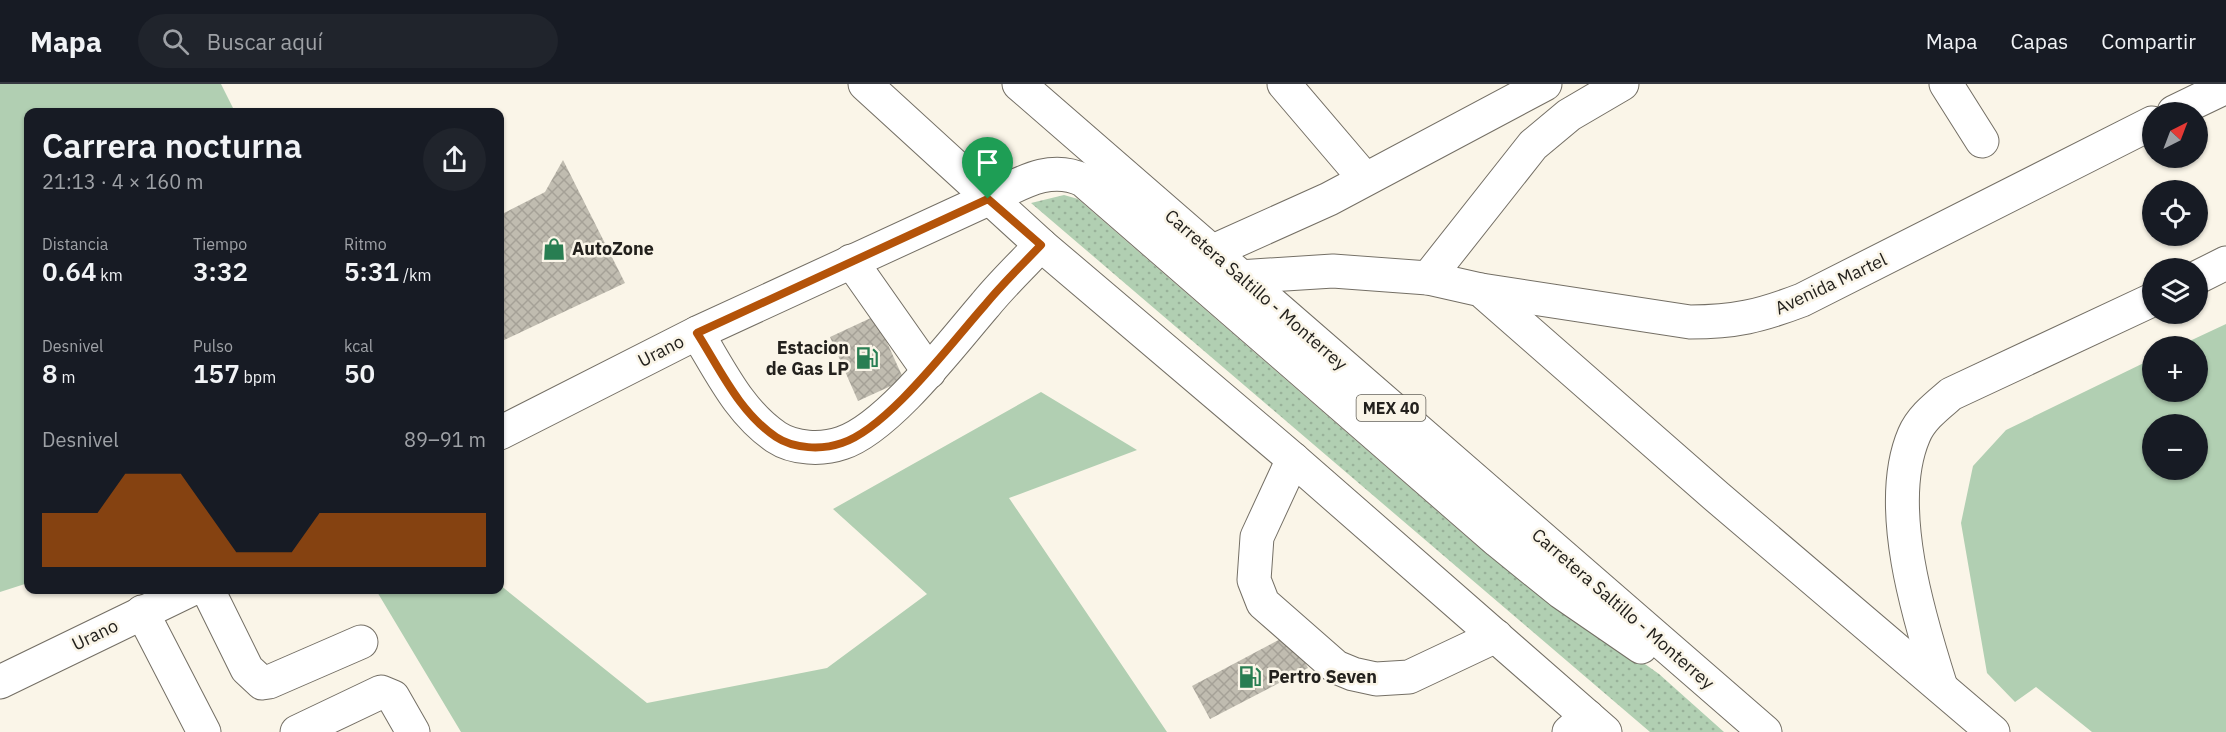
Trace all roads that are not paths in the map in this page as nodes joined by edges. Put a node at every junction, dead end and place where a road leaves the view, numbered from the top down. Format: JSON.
{"nodes":[{"id":1,"x":865,"y":84,"type":"edge"},
{"id":2,"x":1020,"y":84,"type":"edge"},
{"id":3,"x":1284,"y":84,"type":"edge"},
{"id":4,"x":1545,"y":84,"type":"edge"},
{"id":5,"x":1622,"y":84,"type":"edge"},
{"id":6,"x":1946,"y":84,"type":"edge"},
{"id":7,"x":2226,"y":87,"type":"edge"},
{"id":8,"x":2195,"y":102,"type":"edge"},
{"id":9,"x":2142,"y":128,"type":"edge"},
{"id":10,"x":1982,"y":141,"type":"dead end"},
{"id":11,"x":1365,"y":179,"type":"junction"},
{"id":12,"x":988,"y":199,"type":"junction"},
{"id":13,"x":1041,"y":245,"type":"junction"},
{"id":14,"x":1211,"y":252,"type":"junction"},
{"id":15,"x":851,"y":261,"type":"junction"},
{"id":16,"x":2226,"y":263,"type":"edge"},
{"id":17,"x":2208,"y":272,"type":"edge"},
{"id":18,"x":1239,"y":277,"type":"junction"},
{"id":19,"x":1428,"y":278,"type":"junction"},
{"id":20,"x":1204,"y":285,"type":"junction"},
{"id":21,"x":1481,"y":290,"type":"junction"},
{"id":22,"x":2142,"y":305,"type":"edge"},
{"id":23,"x":697,"y":333,"type":"junction"},
{"id":24,"x":929,"y":372,"type":"junction"},
{"id":25,"x":504,"y":431,"type":"edge"},
{"id":26,"x":1293,"y":459,"type":"junction"},
{"id":27,"x":181,"y":594,"type":"edge"},
{"id":28,"x":210,"y":594,"type":"edge"},
{"id":29,"x":142,"y":612,"type":"junction"},
{"id":30,"x":1496,"y":636,"type":"junction"},
{"id":31,"x":361,"y":642,"type":"dead end"},
{"id":32,"x":0,"y":682,"type":"edge"},
{"id":33,"x":1711,"y":685,"type":"junction"},
{"id":34,"x":1941,"y":687,"type":"junction"},
{"id":35,"x":1587,"y":727,"type":"edge"},
{"id":36,"x":204,"y":732,"type":"edge"},
{"id":37,"x":297,"y":732,"type":"edge"},
{"id":38,"x":413,"y":732,"type":"edge"},
{"id":39,"x":1765,"y":732,"type":"edge"},
{"id":40,"x":1993,"y":732,"type":"edge"}],
"edges":[{"from":1,"to":12,"type":"street"},
{"from":2,"to":14,"type":"street","name":"Carretera Saltillo - Monterrey","number":"MEX 40"},
{"from":3,"to":11,"type":"street"},
{"from":4,"to":11,"type":"street"},
{"from":5,"to":19,"type":"street"},
{"from":6,"to":10,"type":"street"},
{"from":7,"to":8,"type":"street"},
{"from":9,"to":21,"type":"street","name":"Avenida Martel"},
{"from":11,"to":14,"type":"street"},
{"from":12,"to":13,"type":"street"},
{"from":12,"to":15,"type":"street","name":"Urano"},
{"from":12,"to":20,"type":"street","name":"Urano"},
{"from":13,"to":24,"type":"street"},
{"from":13,"to":26,"type":"street"},
{"from":14,"to":18,"type":"street","name":"Carretera Saltillo - Monterrey","number":"MEX 40"},
{"from":15,"to":23,"type":"street","name":"Urano"},
{"from":15,"to":24,"type":"street"},
{"from":16,"to":17,"type":"street"},
{"from":18,"to":19,"type":"street","name":"Avenida Martel"},
{"from":18,"to":20,"type":"street","name":"Avenida Martel"},
{"from":18,"to":33,"type":"street","name":"Carretera Saltillo - Monterrey","number":"MEX 40"},
{"from":19,"to":21,"type":"street","name":"Avenida Martel"},
{"from":20,"to":33,"type":"street","name":"Urano"},
{"from":21,"to":34,"type":"street"},
{"from":22,"to":34,"type":"street"},
{"from":23,"to":24,"type":"street"},
{"from":23,"to":25,"type":"street","name":"Urano"},
{"from":26,"to":30,"type":"street"},
{"from":26,"to":30,"type":"street"},
{"from":27,"to":29,"type":"street","name":"Urano"},
{"from":28,"to":31,"type":"street"},
{"from":29,"to":32,"type":"street","name":"Urano"},
{"from":29,"to":36,"type":"street"},
{"from":30,"to":35,"type":"street"},
{"from":33,"to":39,"type":"street","name":"Carretera Saltillo - Monterrey","number":"MEX 40"},
{"from":34,"to":40,"type":"street"},
{"from":37,"to":38,"type":"street"}]}
